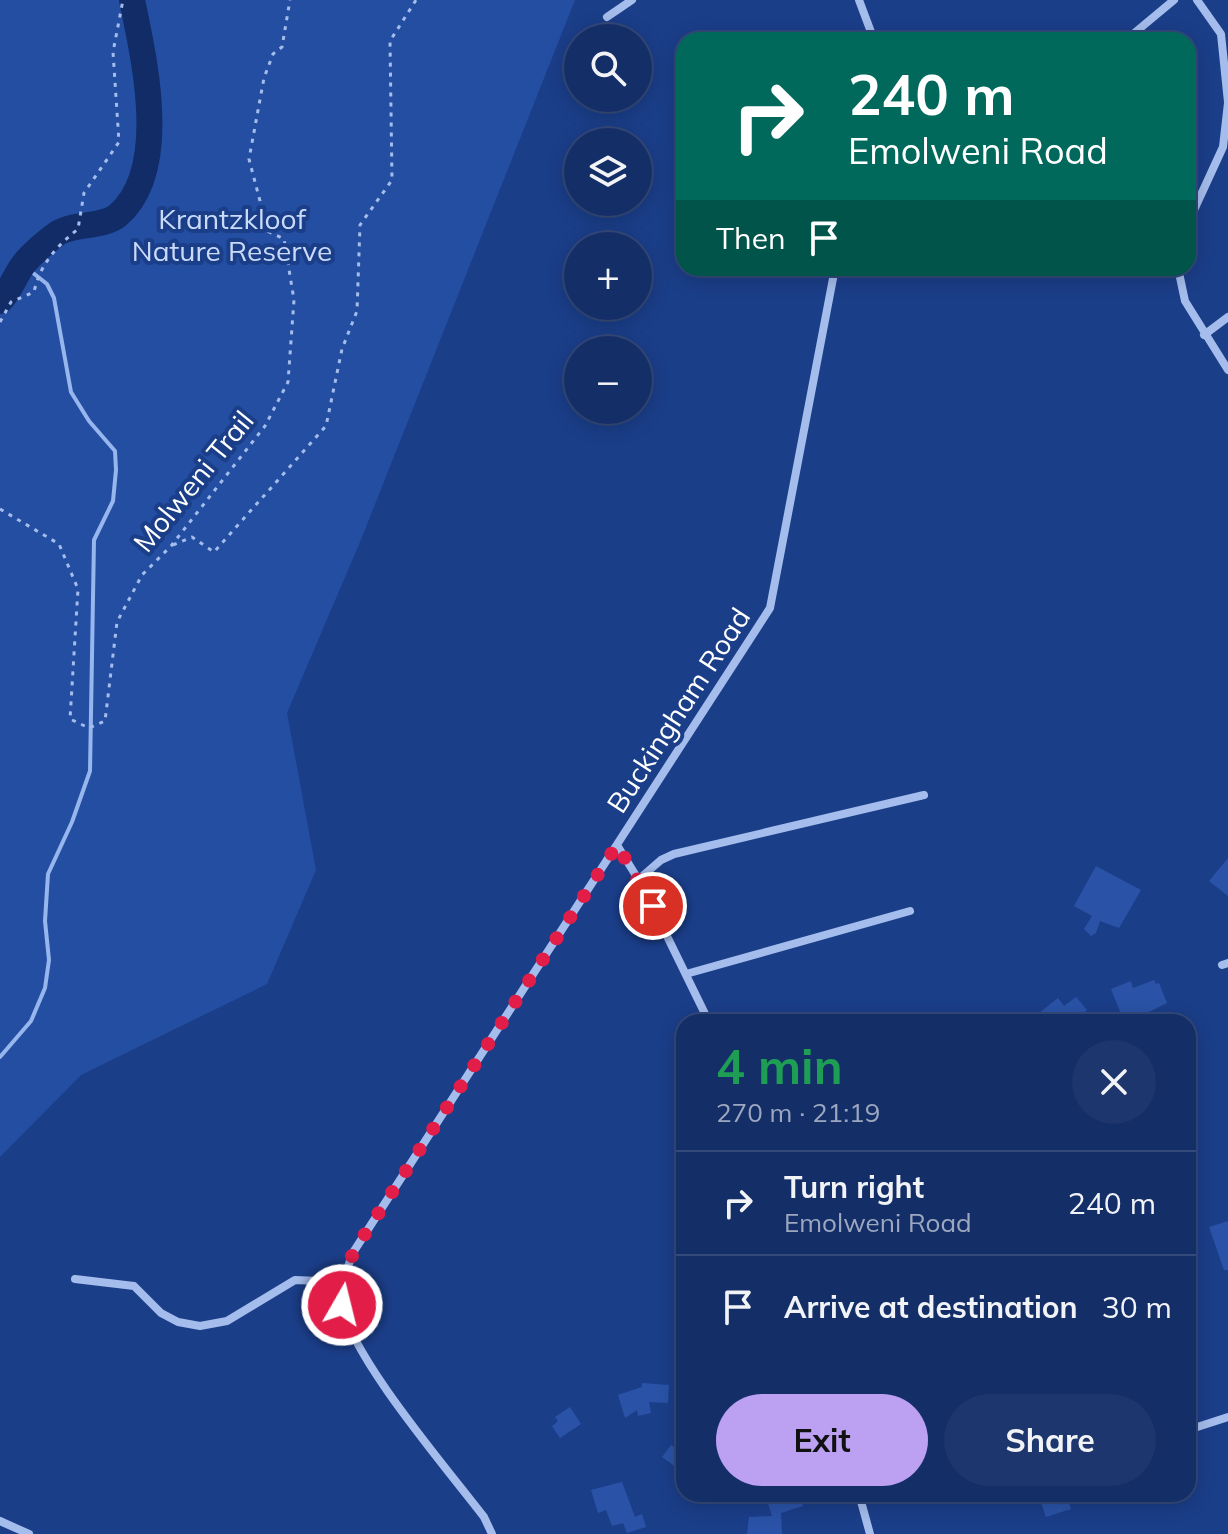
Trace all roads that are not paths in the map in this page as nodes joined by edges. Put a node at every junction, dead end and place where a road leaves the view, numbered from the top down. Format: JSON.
{"nodes":[{"id":1,"x":632,"y":0,"type":"edge"},
{"id":2,"x":859,"y":0,"type":"edge"},
{"id":3,"x":1174,"y":0,"type":"edge"},
{"id":4,"x":1197,"y":0,"type":"edge"},
{"id":5,"x":607,"y":17,"type":"dead end"},
{"id":6,"x":871,"y":32,"type":"edge"},
{"id":7,"x":1136,"y":32,"type":"edge"},
{"id":8,"x":1228,"y":102,"type":"edge"},
{"id":9,"x":1196,"y":206,"type":"edge"},
{"id":10,"x":833,"y":276,"type":"edge"},
{"id":11,"x":1180,"y":276,"type":"edge"},
{"id":12,"x":1228,"y":317,"type":"edge"},
{"id":13,"x":1204,"y":335,"type":"junction"},
{"id":14,"x":1228,"y":370,"type":"edge"},
{"id":15,"x":924,"y":795,"type":"dead end"},
{"id":16,"x":617,"y":845,"type":"junction"},
{"id":17,"x":638,"y":880,"type":"junction"},
{"id":18,"x":910,"y":911,"type":"dead end"},
{"id":19,"x":686,"y":974,"type":"junction"},
{"id":20,"x":705,"y":1014,"type":"edge"},
{"id":21,"x":75,"y":1279,"type":"dead end"},
{"id":22,"x":343,"y":1282,"type":"junction"},
{"id":23,"x":1228,"y":1417,"type":"edge"},
{"id":24,"x":1196,"y":1427,"type":"edge"},
{"id":25,"x":861,"y":1502,"type":"edge"},
{"id":26,"x":0,"y":1521,"type":"edge"},
{"id":27,"x":29,"y":1534,"type":"edge"},
{"id":28,"x":492,"y":1534,"type":"edge"},
{"id":29,"x":870,"y":1534,"type":"edge"}],
"edges":[{"from":1,"to":5,"type":"street"},
{"from":2,"to":6,"type":"street"},
{"from":3,"to":7,"type":"street"},
{"from":4,"to":8,"type":"street"},
{"from":8,"to":9,"type":"street"},
{"from":10,"to":16,"type":"street","name":"Buckingham Road"},
{"from":11,"to":13,"type":"street"},
{"from":12,"to":13,"type":"street"},
{"from":13,"to":14,"type":"street"},
{"from":15,"to":17,"type":"street"},
{"from":16,"to":17,"type":"street"},
{"from":16,"to":22,"type":"street","name":"Buckingham Road"},
{"from":17,"to":19,"type":"street"},
{"from":18,"to":19,"type":"street"},
{"from":19,"to":20,"type":"street"},
{"from":21,"to":22,"type":"street"},
{"from":22,"to":28,"type":"street","name":"Buckingham Road"},
{"from":23,"to":24,"type":"street"},
{"from":25,"to":29,"type":"street"},
{"from":26,"to":27,"type":"street"}]}
